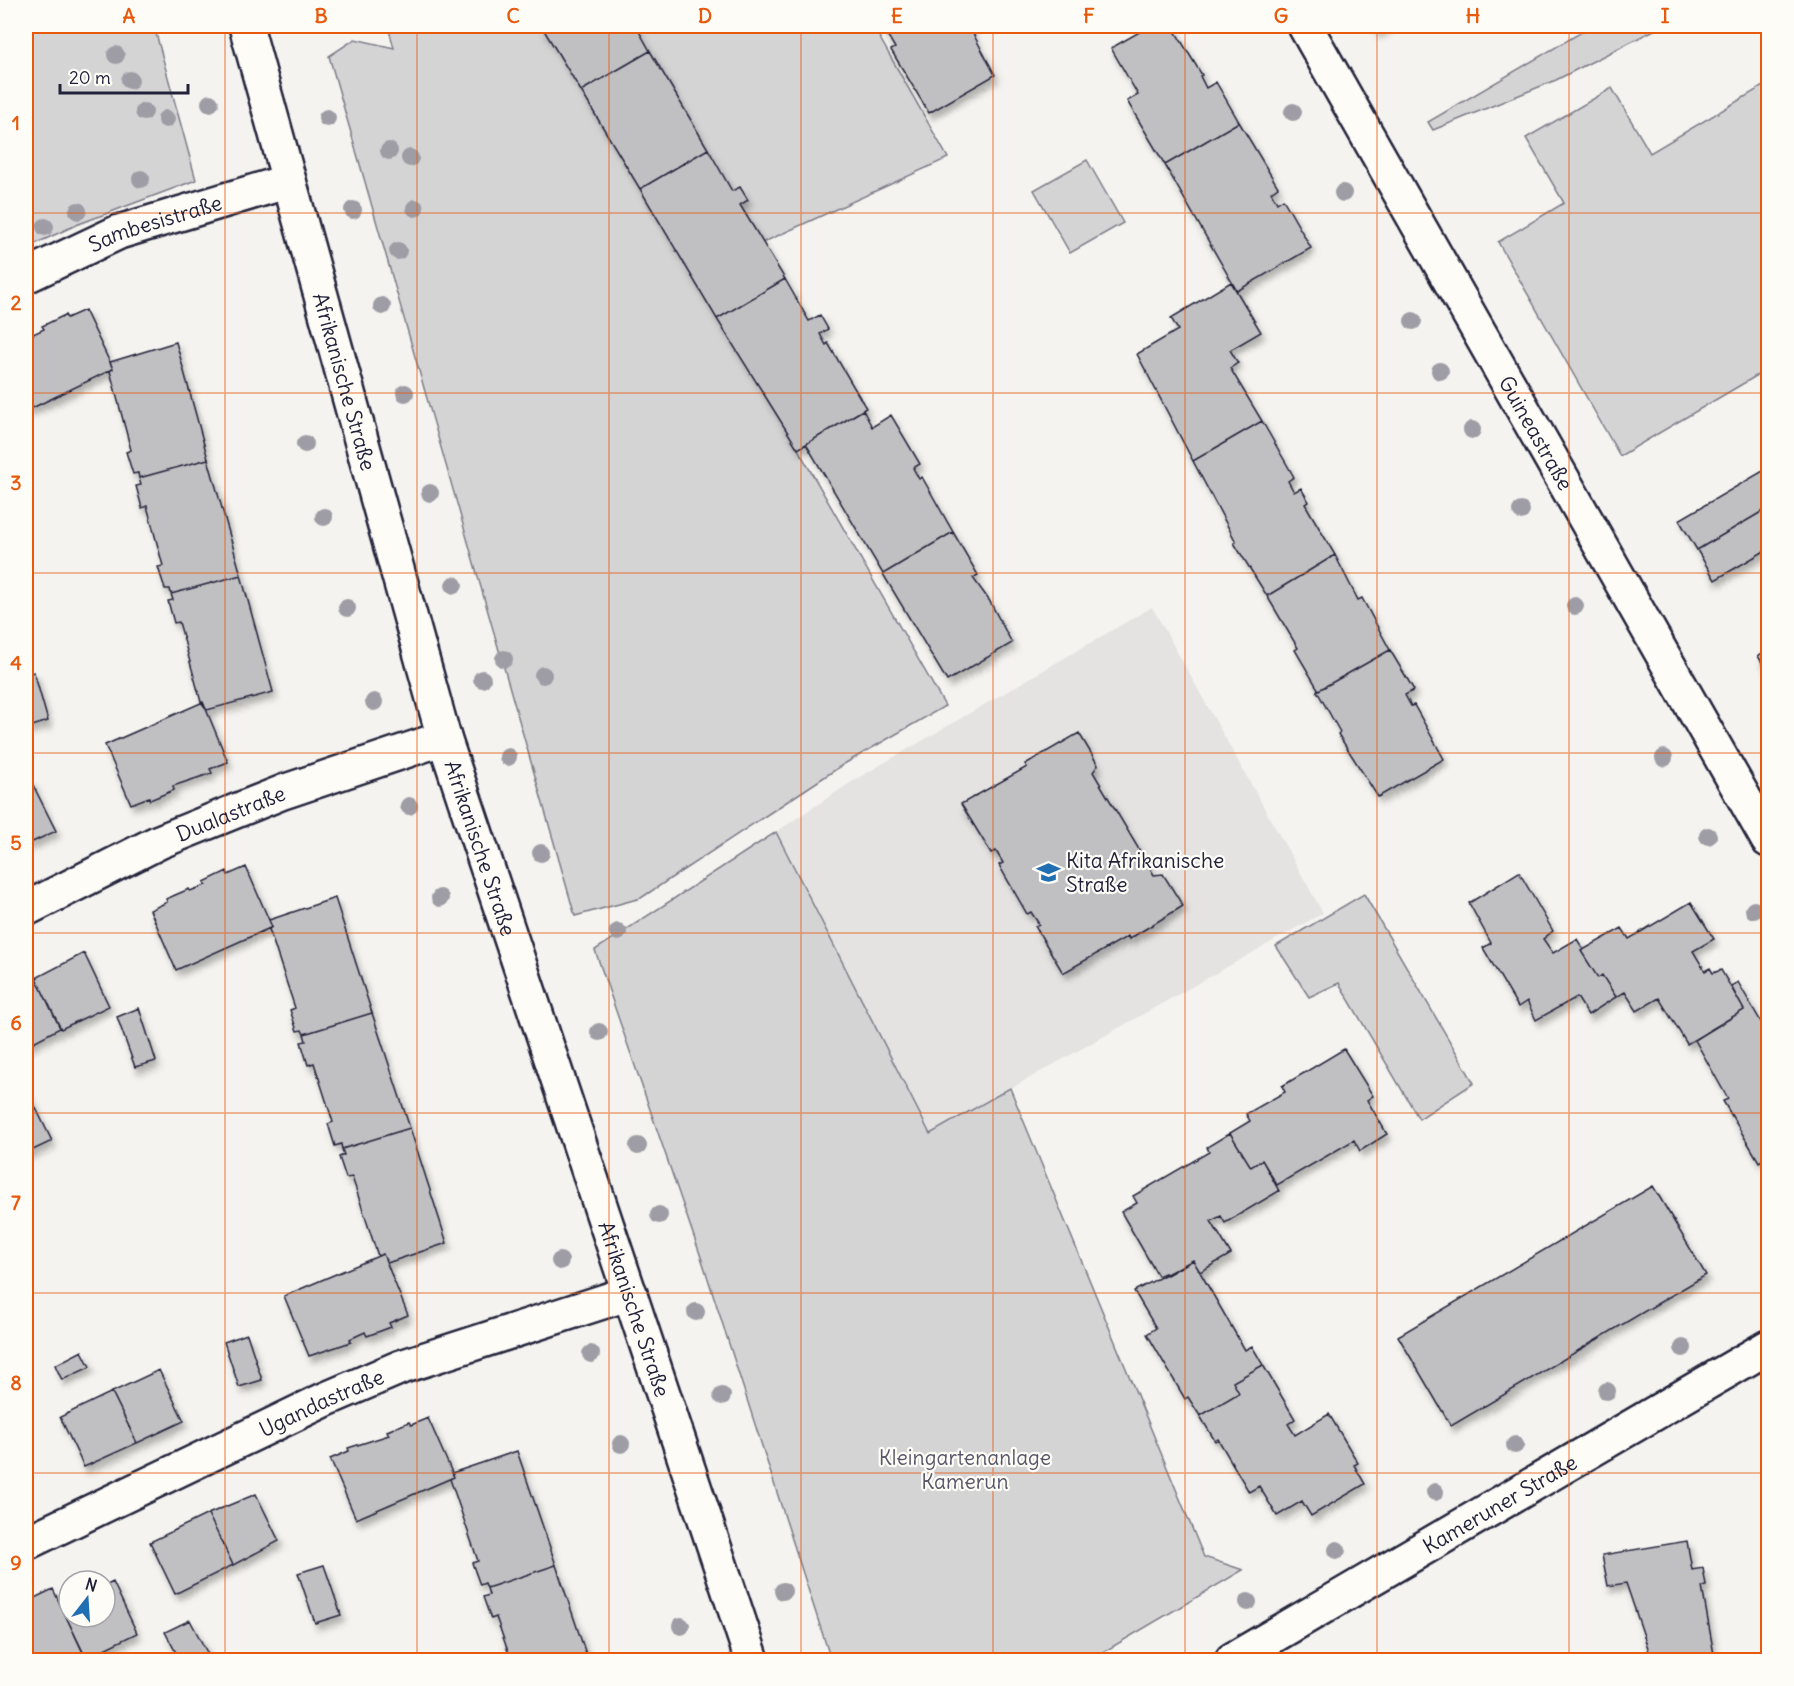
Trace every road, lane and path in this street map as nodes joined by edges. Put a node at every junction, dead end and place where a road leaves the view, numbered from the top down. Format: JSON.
{"nodes":[{"id":1,"x":246,"y":26,"type":"edge"},
{"id":2,"x":1305,"y":26,"type":"edge"},
{"id":3,"x":290,"y":181,"type":"junction"},
{"id":4,"x":26,"y":276,"type":"edge"},
{"id":5,"x":444,"y":738,"type":"junction"},
{"id":6,"x":1768,"y":840,"type":"edge"},
{"id":7,"x":26,"y":909,"type":"edge"},
{"id":8,"x":630,"y":1293,"type":"junction"},
{"id":9,"x":1768,"y":1347,"type":"edge"},
{"id":10,"x":26,"y":1543,"type":"edge"},
{"id":11,"x":752,"y":1660,"type":"edge"},
{"id":12,"x":1232,"y":1660,"type":"edge"}],
"edges":[{"from":1,"to":3,"type":"street","name":"Afrikanische Straße"},
{"from":2,"to":6,"type":"street","name":"Guineastraße"},
{"from":3,"to":4,"type":"street","name":"Sambesistraße"},
{"from":3,"to":5,"type":"street","name":"Afrikanische Straße"},
{"from":5,"to":7,"type":"street","name":"Dualastraße"},
{"from":5,"to":8,"type":"street","name":"Afrikanische Straße"},
{"from":8,"to":10,"type":"street","name":"Ugandastraße"},
{"from":8,"to":11,"type":"street","name":"Afrikanische Straße"},
{"from":9,"to":12,"type":"street","name":"Kameruner Straße"}]}
